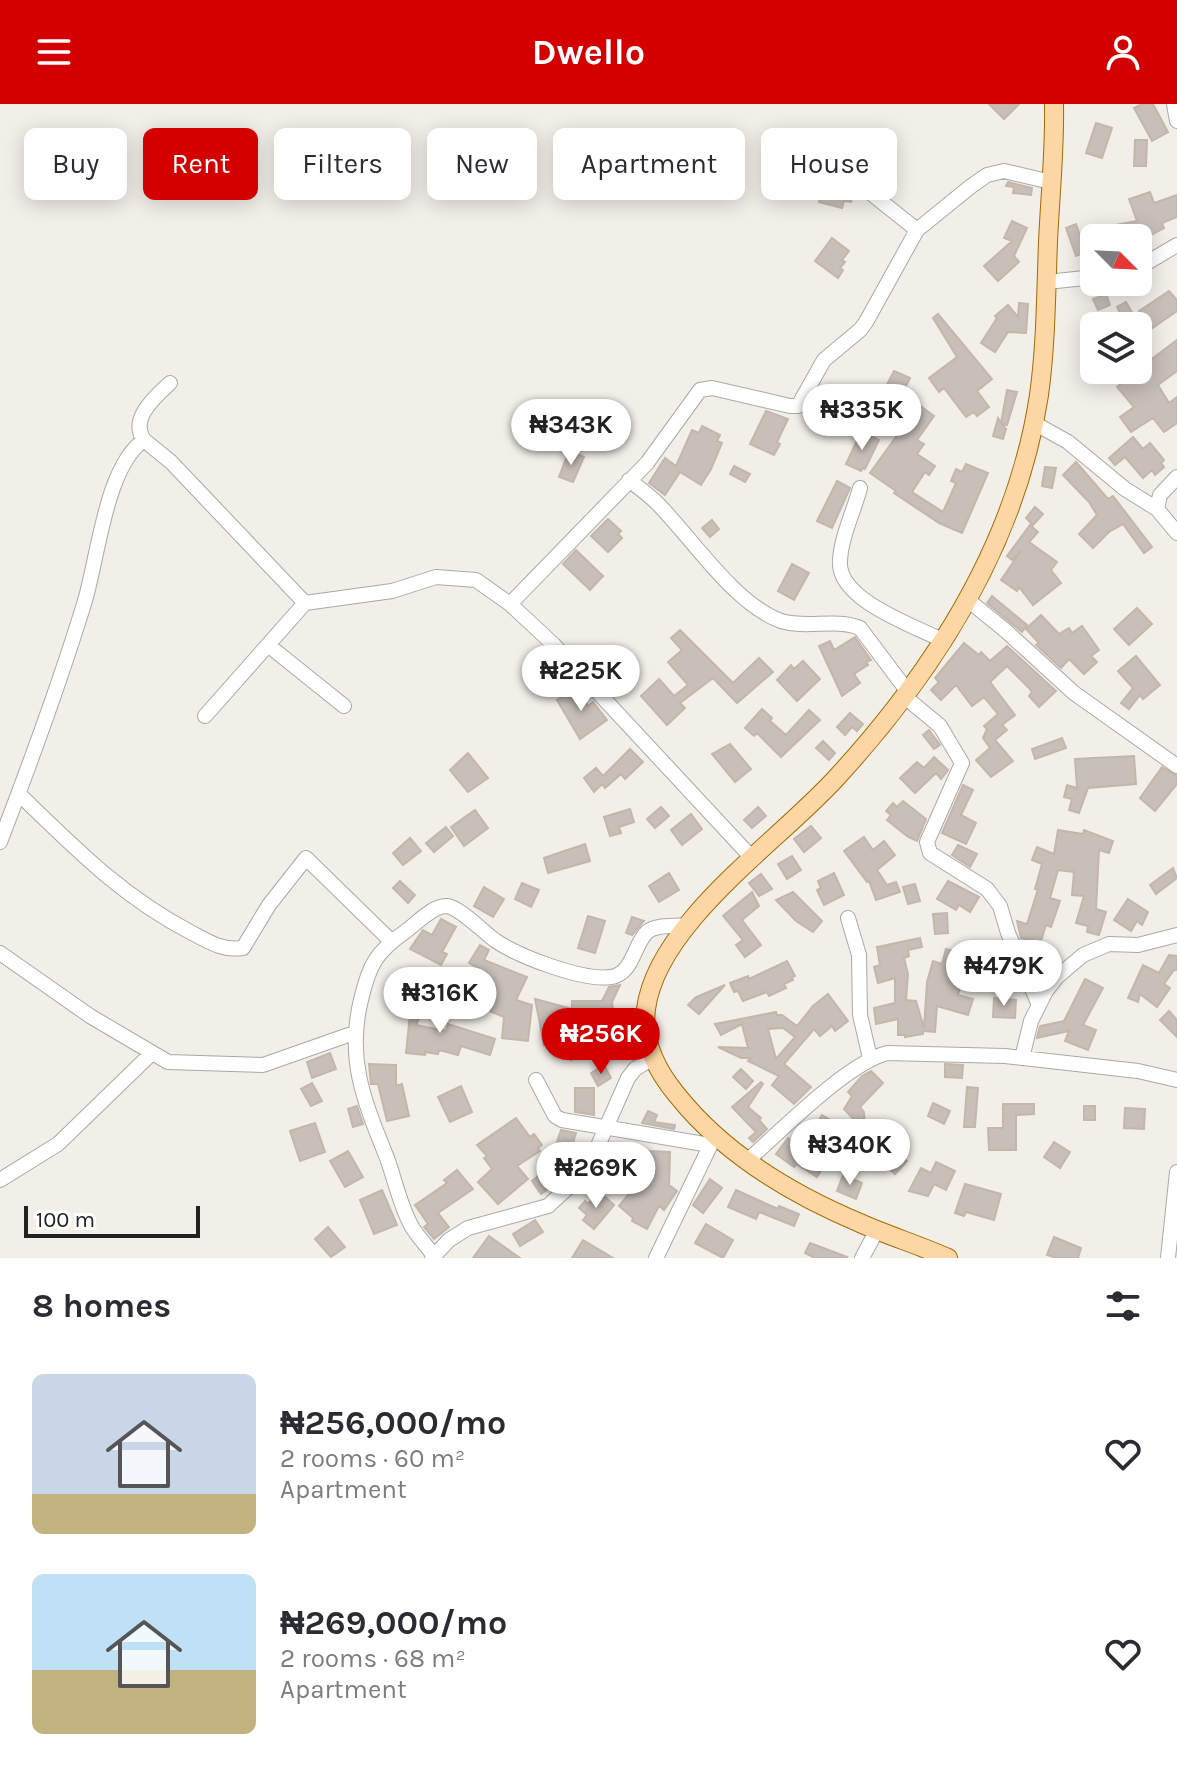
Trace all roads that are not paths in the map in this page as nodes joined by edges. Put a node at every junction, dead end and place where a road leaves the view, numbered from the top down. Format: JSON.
{"nodes":[{"id":1,"x":1054,"y":104,"type":"edge"},
{"id":2,"x":1174,"y":104,"type":"edge"},
{"id":3,"x":1177,"y":121,"type":"edge"},
{"id":4,"x":1051,"y":182,"type":"junction"},
{"id":5,"x":879,"y":200,"type":"edge"},
{"id":6,"x":917,"y":230,"type":"junction"},
{"id":7,"x":1177,"y":245,"type":"edge"},
{"id":8,"x":1152,"y":260,"type":"edge"},
{"id":9,"x":1080,"y":278,"type":"edge"},
{"id":10,"x":1047,"y":282,"type":"junction"},
{"id":11,"x":170,"y":383,"type":"dead end"},
{"id":12,"x":1034,"y":423,"type":"junction"},
{"id":13,"x":144,"y":440,"type":"junction"},
{"id":14,"x":1177,"y":477,"type":"edge"},
{"id":15,"x":629,"y":480,"type":"junction"},
{"id":16,"x":860,"y":488,"type":"dead end"},
{"id":17,"x":1157,"y":509,"type":"junction"},
{"id":18,"x":1177,"y":533,"type":"edge"},
{"id":19,"x":968,"y":600,"type":"junction"},
{"id":20,"x":305,"y":603,"type":"junction"},
{"id":21,"x":510,"y":604,"type":"junction"},
{"id":22,"x":944,"y":641,"type":"junction"},
{"id":23,"x":268,"y":645,"type":"junction"},
{"id":24,"x":907,"y":694,"type":"junction"},
{"id":25,"x":344,"y":706,"type":"dead end"},
{"id":26,"x":205,"y":716,"type":"dead end"},
{"id":27,"x":1177,"y":766,"type":"edge"},
{"id":28,"x":19,"y":794,"type":"junction"},
{"id":29,"x":0,"y":842,"type":"edge"},
{"id":30,"x":753,"y":859,"type":"junction"},
{"id":31,"x":848,"y":918,"type":"dead end"},
{"id":32,"x":689,"y":925,"type":"junction"},
{"id":33,"x":1177,"y":935,"type":"edge"},
{"id":34,"x":391,"y":941,"type":"junction"},
{"id":35,"x":0,"y":953,"type":"edge"},
{"id":36,"x":1039,"y":1005,"type":"junction"},
{"id":37,"x":354,"y":1033,"type":"junction"},
{"id":38,"x":152,"y":1053,"type":"junction"},
{"id":39,"x":653,"y":1058,"type":"junction"},
{"id":40,"x":870,"y":1058,"type":"junction"},
{"id":41,"x":1022,"y":1058,"type":"junction"},
{"id":42,"x":536,"y":1080,"type":"dead end"},
{"id":43,"x":1177,"y":1080,"type":"edge"},
{"id":44,"x":606,"y":1127,"type":"junction"},
{"id":45,"x":713,"y":1141,"type":"junction"},
{"id":46,"x":746,"y":1162,"type":"junction"},
{"id":47,"x":1177,"y":1172,"type":"edge"},
{"id":48,"x":0,"y":1180,"type":"edge"},
{"id":49,"x":1176,"y":1197,"type":"edge"},
{"id":50,"x":877,"y":1230,"type":"junction"},
{"id":51,"x":433,"y":1257,"type":"edge"},
{"id":52,"x":656,"y":1258,"type":"edge"},
{"id":53,"x":862,"y":1258,"type":"edge"},
{"id":54,"x":948,"y":1258,"type":"edge"},
{"id":55,"x":1168,"y":1258,"type":"edge"}],
"edges":[{"from":1,"to":4,"type":"main road"},
{"from":2,"to":3,"type":"street"},
{"from":4,"to":6,"type":"street"},
{"from":4,"to":10,"type":"main road"},
{"from":5,"to":6,"type":"street"},
{"from":6,"to":15,"type":"street"},
{"from":7,"to":8,"type":"street"},
{"from":9,"to":10,"type":"street"},
{"from":10,"to":12,"type":"main road"},
{"from":11,"to":13,"type":"street"},
{"from":12,"to":17,"type":"street"},
{"from":12,"to":19,"type":"main road"},
{"from":13,"to":20,"type":"street"},
{"from":13,"to":28,"type":"street"},
{"from":14,"to":17,"type":"street"},
{"from":15,"to":21,"type":"street"},
{"from":15,"to":24,"type":"street"},
{"from":16,"to":22,"type":"street"},
{"from":17,"to":18,"type":"street"},
{"from":19,"to":22,"type":"main road"},
{"from":19,"to":27,"type":"street"},
{"from":20,"to":21,"type":"street"},
{"from":20,"to":23,"type":"street"},
{"from":21,"to":30,"type":"street"},
{"from":22,"to":24,"type":"main road"},
{"from":23,"to":25,"type":"street"},
{"from":23,"to":26,"type":"street"},
{"from":24,"to":30,"type":"main road"},
{"from":24,"to":36,"type":"street"},
{"from":28,"to":29,"type":"street"},
{"from":28,"to":34,"type":"street"},
{"from":30,"to":32,"type":"main road"},
{"from":31,"to":40,"type":"street"},
{"from":32,"to":34,"type":"street"},
{"from":32,"to":39,"type":"main road"},
{"from":33,"to":36,"type":"street"},
{"from":34,"to":37,"type":"street"},
{"from":35,"to":38,"type":"street"},
{"from":36,"to":41,"type":"street"},
{"from":37,"to":38,"type":"street"},
{"from":37,"to":51,"type":"street"},
{"from":38,"to":48,"type":"street"},
{"from":39,"to":44,"type":"street"},
{"from":39,"to":45,"type":"main road"},
{"from":40,"to":41,"type":"street"},
{"from":40,"to":46,"type":"street"},
{"from":41,"to":43,"type":"street"},
{"from":42,"to":44,"type":"street"},
{"from":44,"to":45,"type":"street"},
{"from":44,"to":51,"type":"street"},
{"from":45,"to":46,"type":"main road"},
{"from":45,"to":52,"type":"street"},
{"from":46,"to":50,"type":"main road"},
{"from":47,"to":49,"type":"street"},
{"from":49,"to":55,"type":"street"},
{"from":50,"to":53,"type":"street"},
{"from":50,"to":54,"type":"main road"}]}
